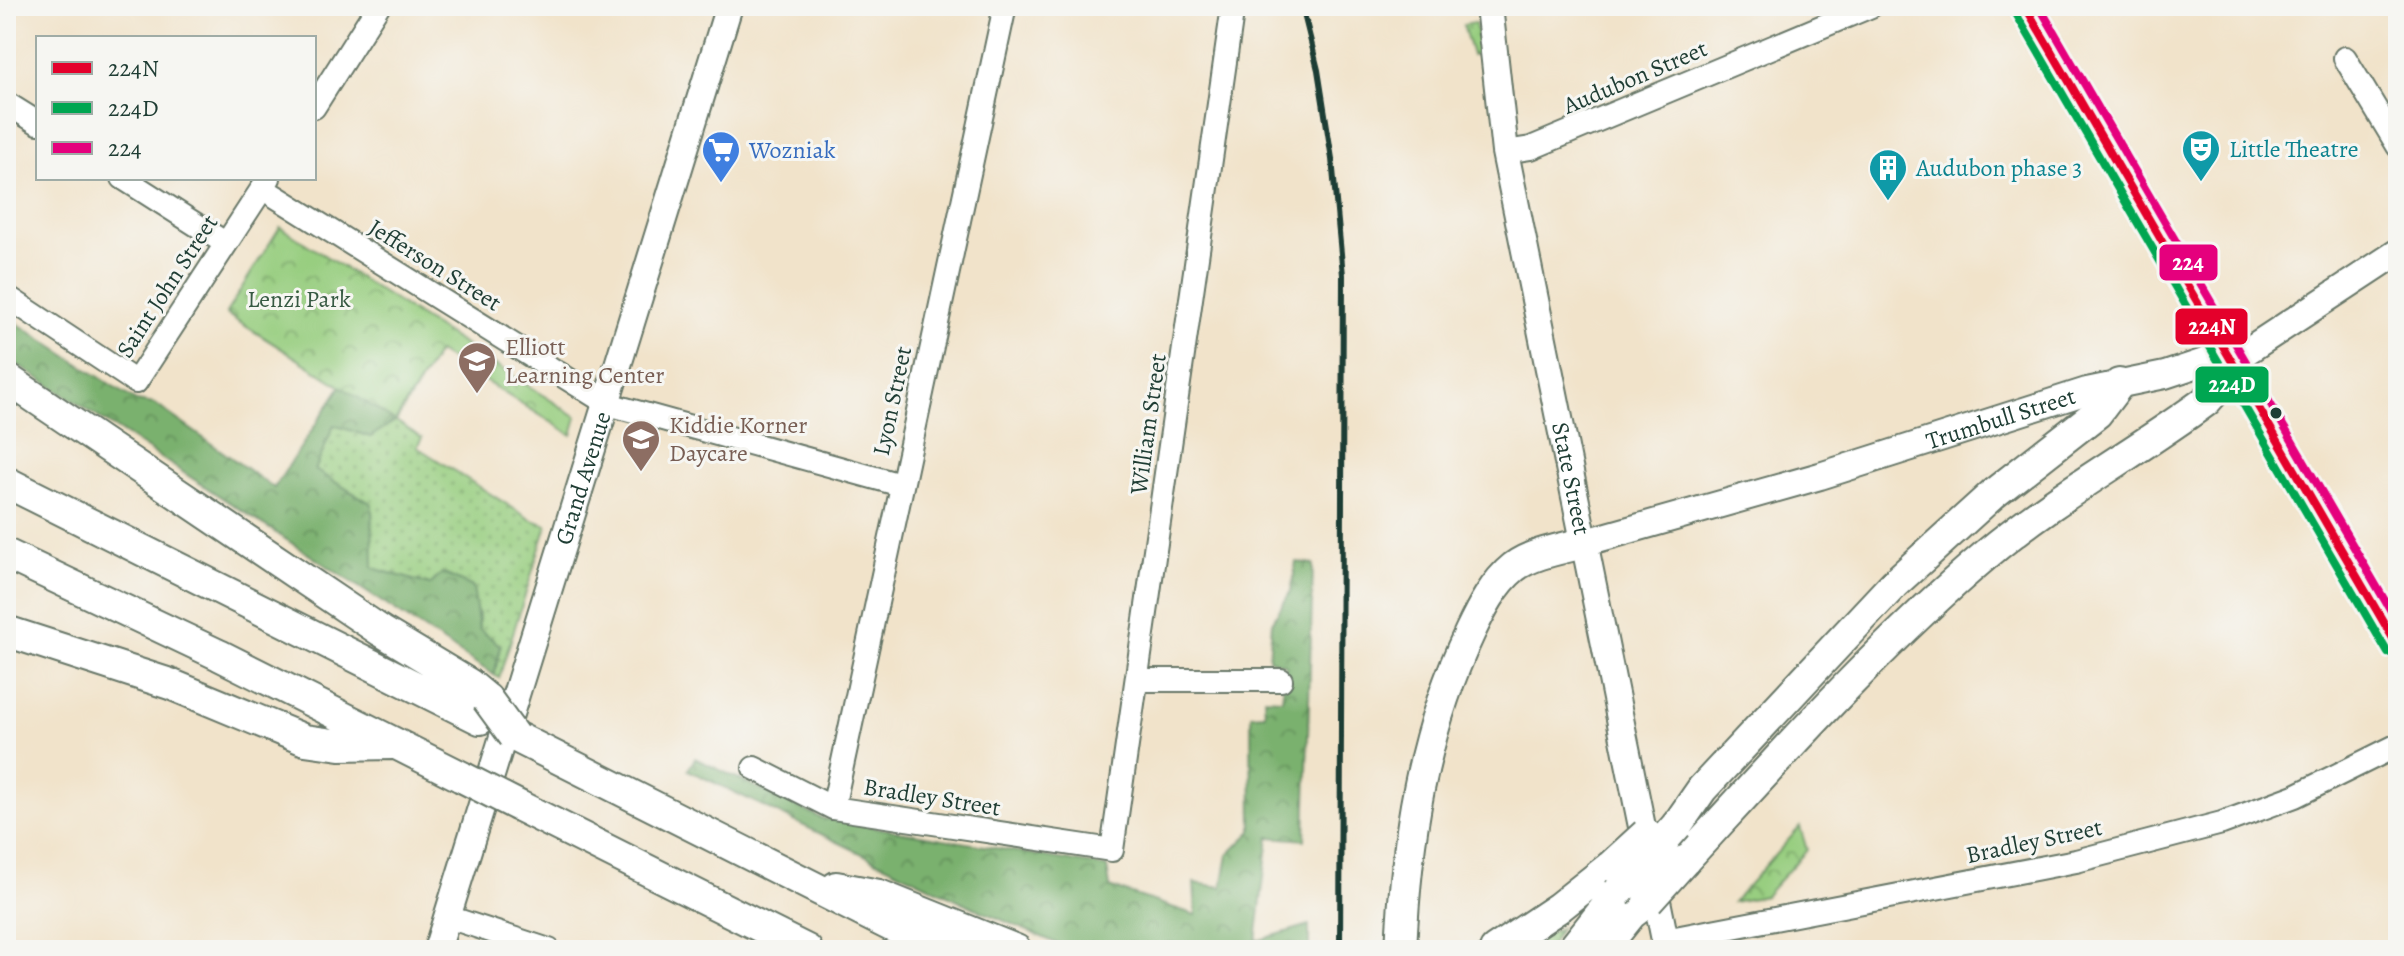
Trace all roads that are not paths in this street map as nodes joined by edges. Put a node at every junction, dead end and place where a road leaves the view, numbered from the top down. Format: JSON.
{"nodes":[{"id":1,"x":378,"y":6,"type":"edge"},
{"id":2,"x":729,"y":6,"type":"edge"},
{"id":3,"x":1005,"y":6,"type":"edge"},
{"id":4,"x":1233,"y":6,"type":"edge"},
{"id":5,"x":1489,"y":6,"type":"edge"},
{"id":6,"x":1871,"y":6,"type":"edge"},
{"id":7,"x":2025,"y":6,"type":"edge"},
{"id":8,"x":2345,"y":58,"type":"dead end"},
{"id":9,"x":6,"y":103,"type":"edge"},
{"id":10,"x":316,"y":104,"type":"edge"},
{"id":11,"x":36,"y":122,"type":"edge"},
{"id":12,"x":2398,"y":146,"type":"edge"},
{"id":13,"x":1505,"y":152,"type":"junction"},
{"id":14,"x":126,"y":180,"type":"edge"},
{"id":15,"x":266,"y":183,"type":"edge"},
{"id":16,"x":225,"y":243,"type":"junction"},
{"id":17,"x":2398,"y":252,"type":"edge"},
{"id":18,"x":6,"y":296,"type":"edge"},
{"id":19,"x":2232,"y":361,"type":"junction"},
{"id":20,"x":6,"y":378,"type":"edge"},
{"id":21,"x":2119,"y":384,"type":"junction"},
{"id":22,"x":608,"y":404,"type":"junction"},
{"id":23,"x":6,"y":482,"type":"edge"},
{"id":24,"x":901,"y":485,"type":"junction"},
{"id":25,"x":1583,"y":543,"type":"junction"},
{"id":26,"x":6,"y":554,"type":"edge"},
{"id":27,"x":6,"y":631,"type":"edge"},
{"id":28,"x":2398,"y":647,"type":"edge"},
{"id":29,"x":1138,"y":680,"type":"junction"},
{"id":30,"x":1281,"y":680,"type":"dead end"},
{"id":31,"x":483,"y":709,"type":"junction"},
{"id":32,"x":396,"y":744,"type":"junction"},
{"id":33,"x":2398,"y":745,"type":"edge"},
{"id":34,"x":754,"y":768,"type":"dead end"},
{"id":35,"x":833,"y":808,"type":"junction"},
{"id":36,"x":1112,"y":850,"type":"joint"},
{"id":37,"x":1614,"y":879,"type":"junction"},
{"id":38,"x":814,"y":886,"type":"junction"},
{"id":39,"x":448,"y":917,"type":"junction"},
{"id":40,"x":1618,"y":942,"type":"edge"},
{"id":41,"x":1666,"y":945,"type":"edge"},
{"id":42,"x":437,"y":950,"type":"edge"},
{"id":43,"x":549,"y":950,"type":"edge"},
{"id":44,"x":807,"y":950,"type":"edge"},
{"id":45,"x":939,"y":950,"type":"edge"},
{"id":46,"x":1016,"y":950,"type":"edge"},
{"id":47,"x":1401,"y":950,"type":"edge"},
{"id":48,"x":1495,"y":950,"type":"edge"},
{"id":49,"x":1572,"y":950,"type":"edge"}],
"edges":[{"from":1,"to":10,"type":"street"},
{"from":2,"to":22,"type":"main road","name":"Grand Avenue"},
{"from":3,"to":24,"type":"street","name":"Lyon Street"},
{"from":4,"to":29,"type":"street","name":"William Street"},
{"from":5,"to":13,"type":"main road","name":"State Street"},
{"from":6,"to":13,"type":"street","name":"Audubon Street"},
{"from":7,"to":19,"type":"main road"},
{"from":8,"to":12,"type":"street"},
{"from":9,"to":11,"type":"street"},
{"from":13,"to":25,"type":"main road","name":"State Street"},
{"from":14,"to":16,"type":"street"},
{"from":15,"to":16,"type":"street","name":"Saint John Street"},
{"from":15,"to":22,"type":"street","name":"Jefferson Street"},
{"from":16,"to":18,"type":"street","name":"Saint John Street"},
{"from":17,"to":19,"type":"main road","name":"Trumbull Street"},
{"from":19,"to":21,"type":"main road","name":"Trumbull Street"},
{"from":19,"to":28,"type":"main road"},
{"from":19,"to":40,"type":"highway","bridge":true},
{"from":20,"to":31,"type":"highway"},
{"from":21,"to":25,"type":"main road","name":"Trumbull Street"},
{"from":21,"to":37,"type":"highway","bridge":true},
{"from":22,"to":24,"type":"street","name":"Jefferson Street"},
{"from":22,"to":39,"type":"main road","name":"Grand Avenue"},
{"from":23,"to":31,"type":"highway"},
{"from":24,"to":35,"type":"street","name":"Lyon Street"},
{"from":25,"to":41,"type":"main road","name":"State Street"},
{"from":25,"to":47,"type":"highway"},
{"from":26,"to":32,"type":"highway"},
{"from":27,"to":32,"type":"highway"},
{"from":29,"to":30,"type":"street"},
{"from":29,"to":36,"type":"street","name":"William Street"},
{"from":31,"to":38,"type":"highway"},
{"from":32,"to":44,"type":"highway","bridge":true},
{"from":33,"to":41,"type":"street","name":"Bradley Street"},
{"from":34,"to":35,"type":"street","name":"Bradley Street"},
{"from":35,"to":36,"type":"street","name":"Bradley Street"},
{"from":37,"to":48,"type":"highway"},
{"from":37,"to":49,"type":"highway"},
{"from":38,"to":45,"type":"highway"},
{"from":38,"to":46,"type":"highway"},
{"from":39,"to":42,"type":"main road","name":"Grand Avenue"},
{"from":39,"to":43,"type":"street"}]}
